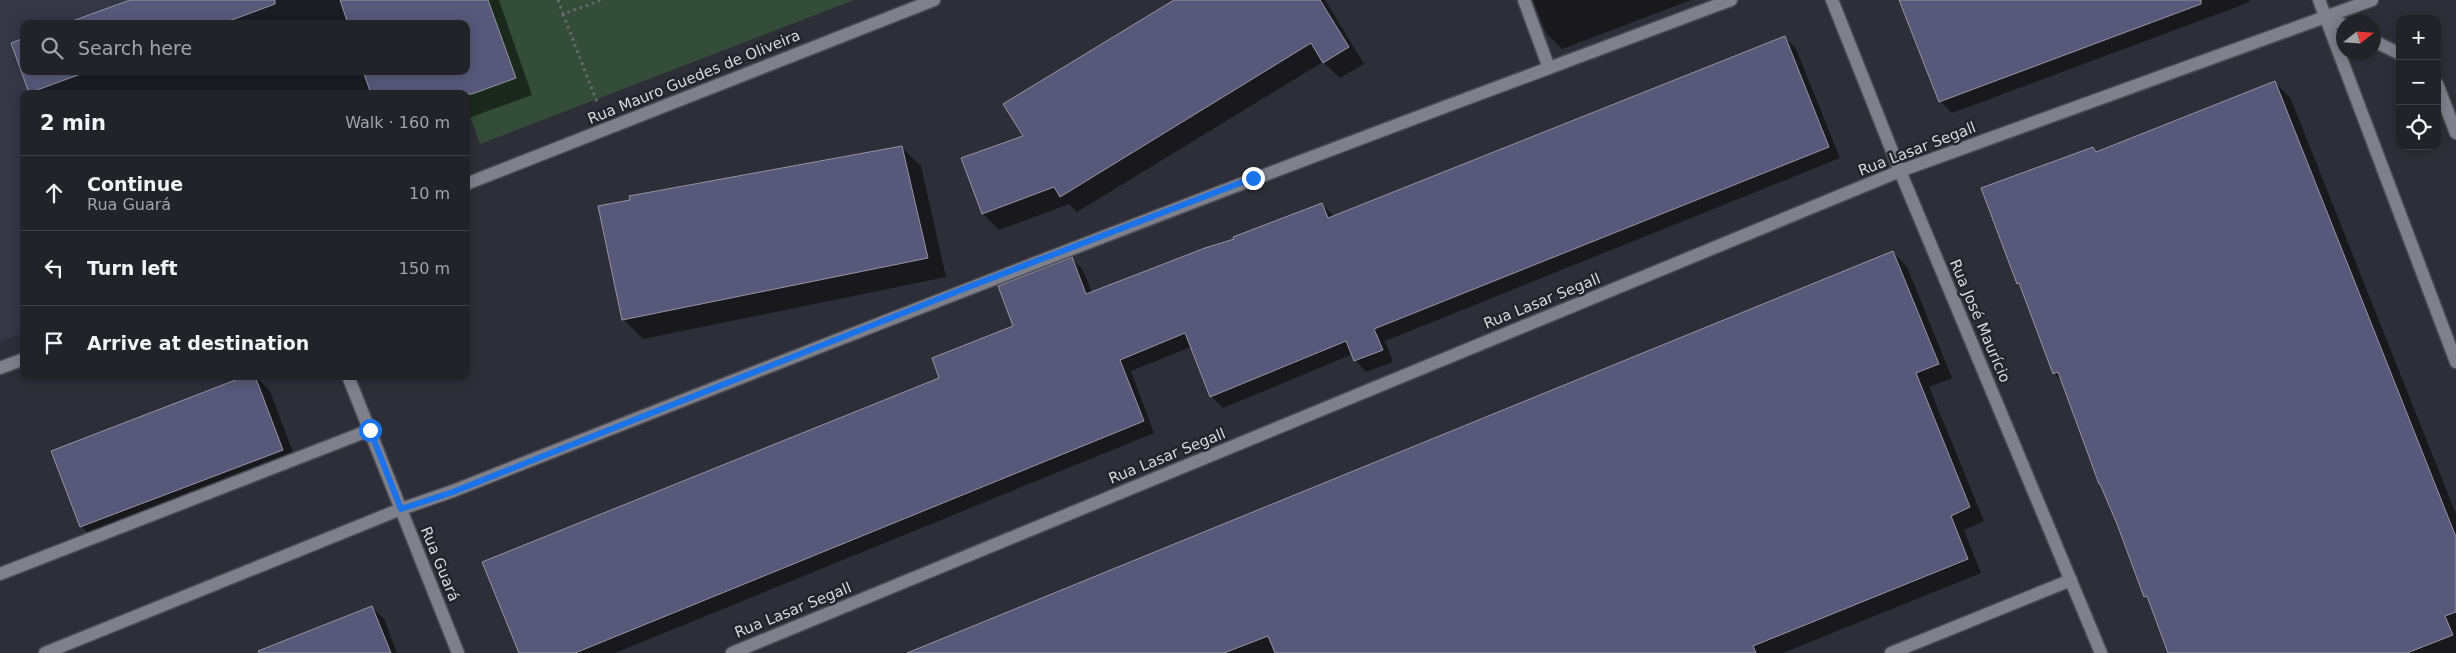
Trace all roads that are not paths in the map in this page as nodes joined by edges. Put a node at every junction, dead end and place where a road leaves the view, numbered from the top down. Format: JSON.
{"nodes":[{"id":1,"x":934,"y":0,"type":"edge"},
{"id":2,"x":1524,"y":0,"type":"edge"},
{"id":3,"x":1731,"y":0,"type":"edge"},
{"id":4,"x":1832,"y":0,"type":"edge"},
{"id":5,"x":2319,"y":0,"type":"edge"},
{"id":6,"x":2372,"y":0,"type":"edge"},
{"id":7,"x":2325,"y":16,"type":"junction"},
{"id":8,"x":2336,"y":22,"type":"edge"},
{"id":9,"x":2381,"y":44,"type":"edge"},
{"id":10,"x":2396,"y":52,"type":"edge"},
{"id":11,"x":1549,"y":68,"type":"junction"},
{"id":12,"x":2441,"y":94,"type":"edge"},
{"id":13,"x":2456,"y":133,"type":"edge"},
{"id":14,"x":1900,"y":171,"type":"junction"},
{"id":15,"x":470,"y":182,"type":"edge"},
{"id":16,"x":20,"y":360,"type":"edge"},
{"id":17,"x":2456,"y":362,"type":"edge"},
{"id":18,"x":0,"y":368,"type":"edge"},
{"id":19,"x":350,"y":380,"type":"edge"},
{"id":20,"x":370,"y":430,"type":"junction"},
{"id":21,"x":401,"y":509,"type":"junction"},
{"id":22,"x":0,"y":574,"type":"edge"},
{"id":23,"x":2071,"y":580,"type":"junction"},
{"id":24,"x":45,"y":653,"type":"edge"},
{"id":25,"x":458,"y":653,"type":"edge"},
{"id":26,"x":732,"y":653,"type":"edge"},
{"id":27,"x":1891,"y":653,"type":"edge"},
{"id":28,"x":2102,"y":653,"type":"edge"}],
"edges":[{"from":1,"to":15,"type":"street","name":"Rua Mauro Guedes de Oliveira"},
{"from":2,"to":11,"type":"street"},
{"from":3,"to":11,"type":"street"},
{"from":4,"to":14,"type":"street","name":"Rua José Maurício"},
{"from":5,"to":7,"type":"street"},
{"from":6,"to":7,"type":"street","name":"Rua Lasar Segall"},
{"from":7,"to":8,"type":"street"},
{"from":7,"to":14,"type":"street","name":"Rua Lasar Segall"},
{"from":7,"to":17,"type":"street"},
{"from":9,"to":10,"type":"street"},
{"from":11,"to":21,"type":"street"},
{"from":12,"to":13,"type":"street"},
{"from":14,"to":23,"type":"street","name":"Rua José Maurício"},
{"from":14,"to":26,"type":"street","name":"Rua Lasar Segall"},
{"from":16,"to":18,"type":"street"},
{"from":19,"to":20,"type":"street","name":"Rua Guará"},
{"from":20,"to":21,"type":"street","name":"Rua Guará"},
{"from":20,"to":22,"type":"street"},
{"from":21,"to":24,"type":"street"},
{"from":21,"to":25,"type":"street","name":"Rua Guará"},
{"from":23,"to":27,"type":"street"},
{"from":23,"to":28,"type":"street","name":"Rua José Maurício"}]}
